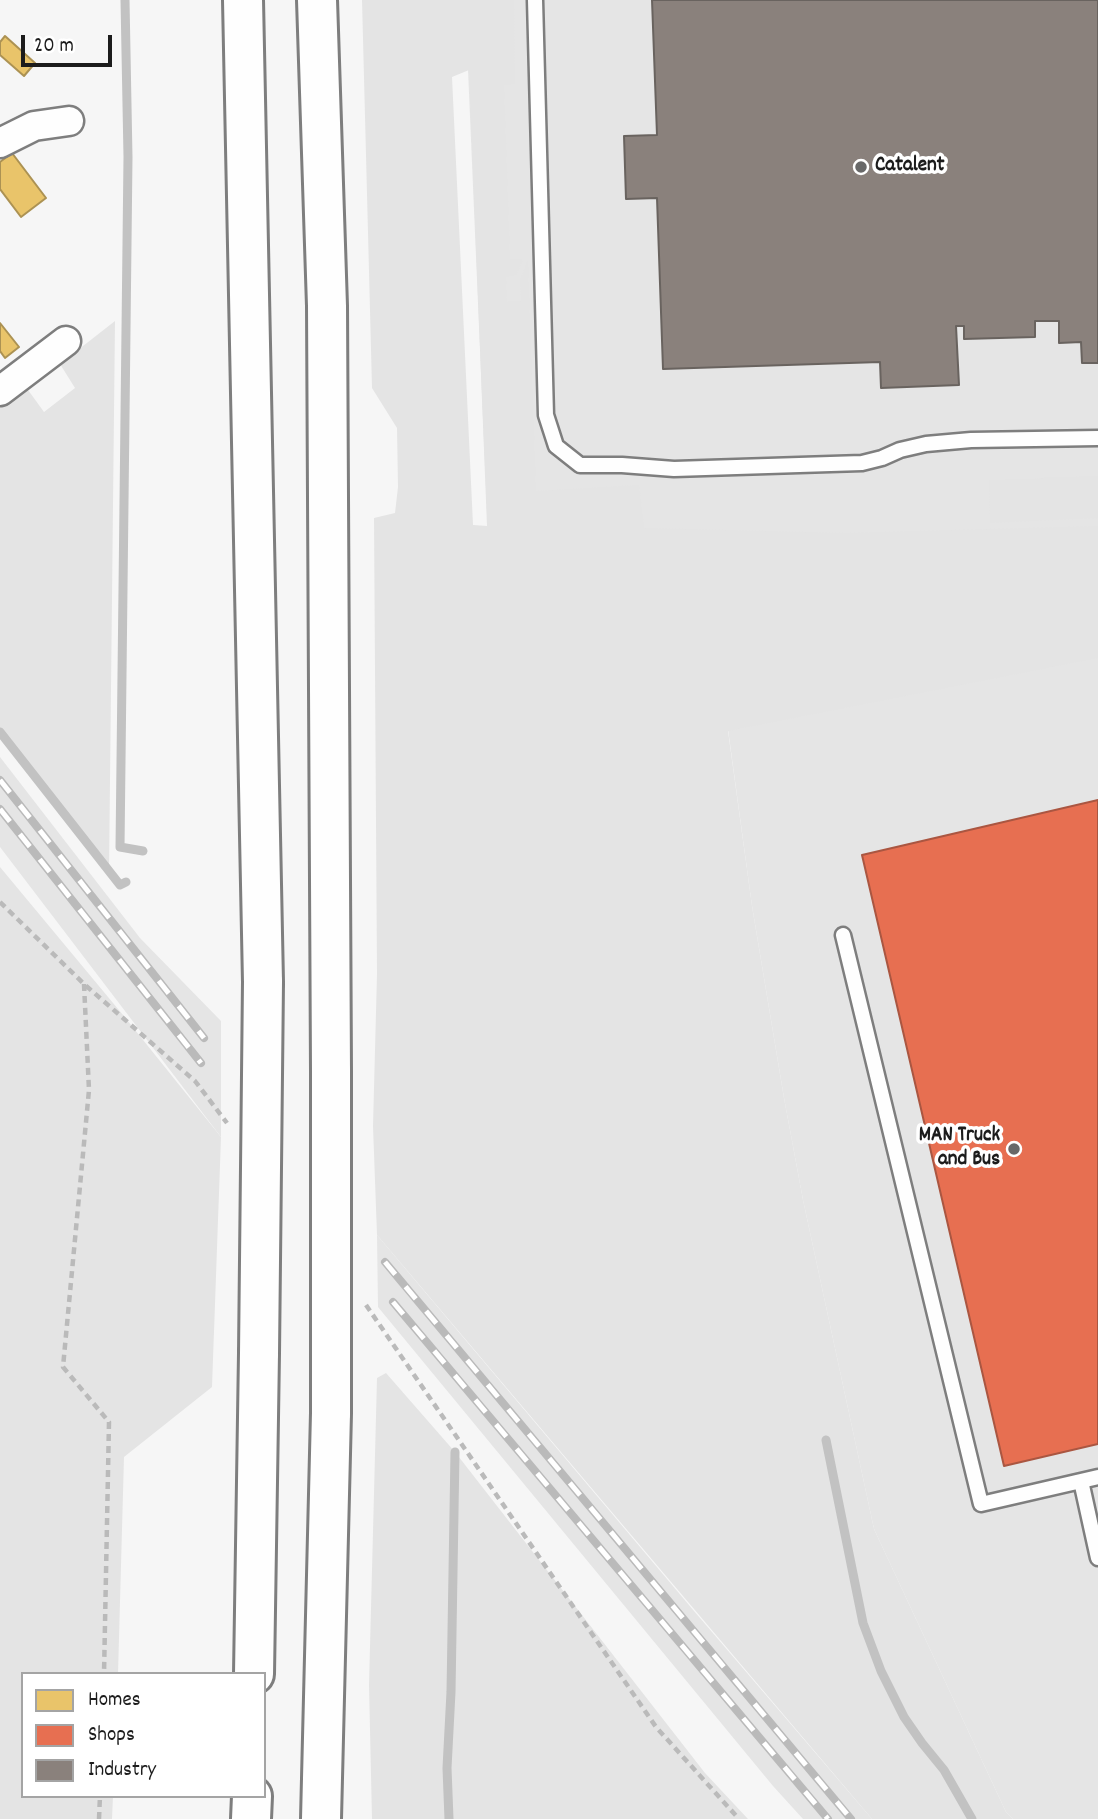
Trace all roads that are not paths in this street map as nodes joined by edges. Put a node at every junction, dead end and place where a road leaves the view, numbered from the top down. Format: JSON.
{"nodes":[{"id":1,"x":243,"y":0,"type":"edge"},
{"id":2,"x":317,"y":0,"type":"edge"},
{"id":3,"x":535,"y":0,"type":"edge"},
{"id":4,"x":69,"y":121,"type":"dead end"},
{"id":5,"x":0,"y":142,"type":"edge"},
{"id":6,"x":66,"y":341,"type":"dead end"},
{"id":7,"x":0,"y":391,"type":"edge"},
{"id":8,"x":1098,"y":438,"type":"edge"},
{"id":9,"x":843,"y":935,"type":"dead end"},
{"id":10,"x":1098,"y":1477,"type":"edge"},
{"id":11,"x":1081,"y":1481,"type":"junction"},
{"id":12,"x":1098,"y":1558,"type":"edge"},
{"id":13,"x":254,"y":1672,"type":"edge"},
{"id":14,"x":252,"y":1798,"type":"edge"},
{"id":15,"x":251,"y":1819,"type":"edge"},
{"id":16,"x":321,"y":1819,"type":"edge"}],
"edges":[{"from":1,"to":13,"type":"highway","bridge":true},
{"from":2,"to":16,"type":"highway","bridge":true},
{"from":3,"to":8,"type":"lane"},
{"from":4,"to":5,"type":"street"},
{"from":6,"to":7,"type":"street"},
{"from":9,"to":11,"type":"lane"},
{"from":10,"to":11,"type":"lane"},
{"from":11,"to":12,"type":"lane"},
{"from":14,"to":15,"type":"highway"}]}
